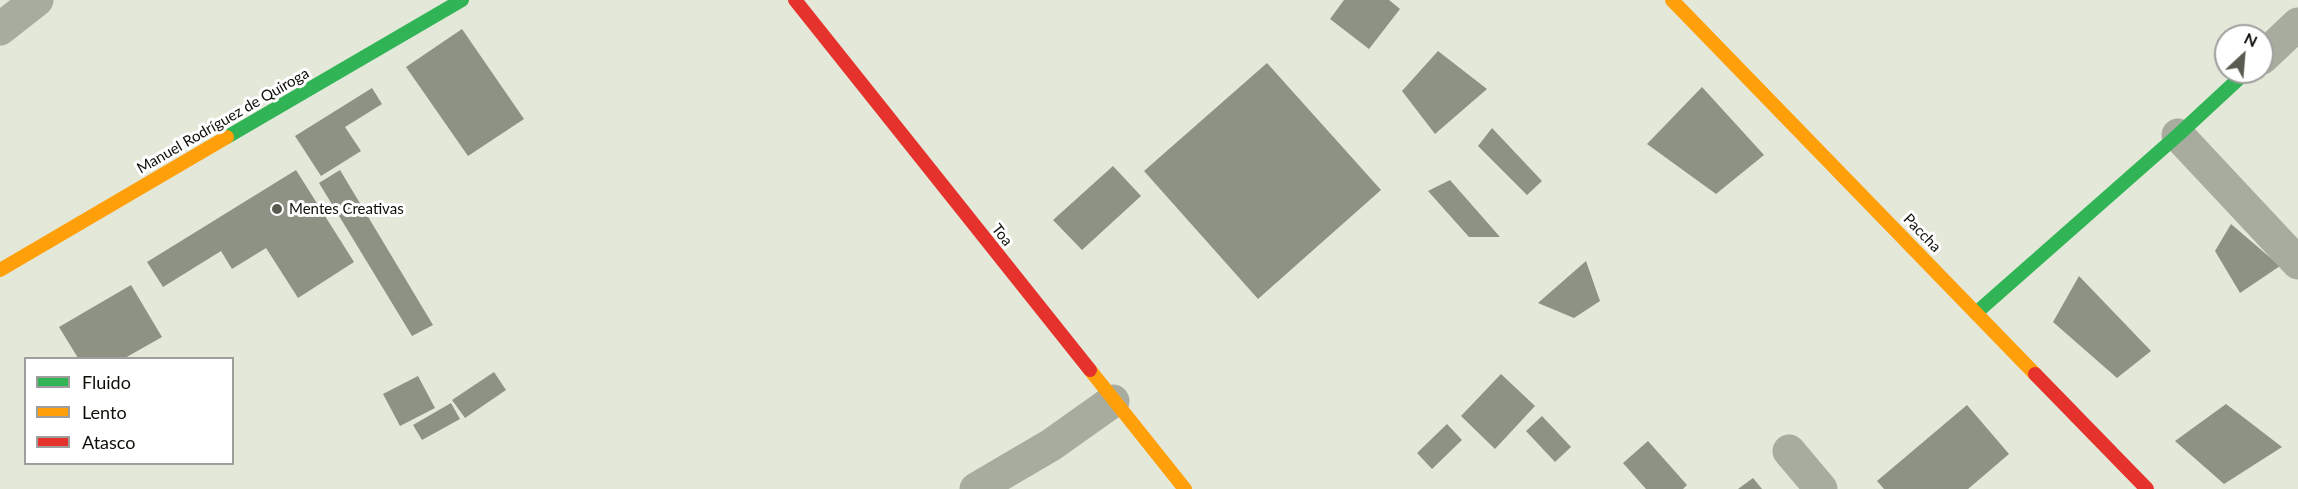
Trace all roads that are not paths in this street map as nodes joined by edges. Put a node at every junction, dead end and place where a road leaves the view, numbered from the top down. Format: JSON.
{"nodes":[{"id":1,"x":38,"y":0,"type":"edge"},
{"id":2,"x":462,"y":0,"type":"edge"},
{"id":3,"x":795,"y":0,"type":"edge"},
{"id":4,"x":1672,"y":0,"type":"edge"},
{"id":5,"x":2298,"y":24,"type":"edge"},
{"id":6,"x":0,"y":29,"type":"edge"},
{"id":7,"x":2274,"y":47,"type":"edge"},
{"id":8,"x":2234,"y":84,"type":"edge"},
{"id":9,"x":2178,"y":135,"type":"junction"},
{"id":10,"x":2298,"y":263,"type":"edge"},
{"id":11,"x":0,"y":270,"type":"edge"},
{"id":12,"x":1976,"y":313,"type":"junction"},
{"id":13,"x":1113,"y":401,"type":"junction"},
{"id":14,"x":1789,"y":451,"type":"dead end"},
{"id":15,"x":976,"y":489,"type":"edge"},
{"id":16,"x":1185,"y":489,"type":"edge"},
{"id":17,"x":1821,"y":489,"type":"edge"},
{"id":18,"x":2147,"y":489,"type":"edge"}],
"edges":[{"from":1,"to":6,"type":"street"},
{"from":2,"to":11,"type":"street","name":"Manuel Rodríguez de Quiroga"},
{"from":3,"to":13,"type":"street","name":"Toa"},
{"from":4,"to":12,"type":"street","name":"Paccha"},
{"from":5,"to":7,"type":"street"},
{"from":8,"to":9,"type":"street"},
{"from":9,"to":10,"type":"street"},
{"from":9,"to":12,"type":"street"},
{"from":12,"to":18,"type":"street","name":"Paccha"},
{"from":13,"to":15,"type":"street"},
{"from":13,"to":16,"type":"street","name":"Toa"},
{"from":14,"to":17,"type":"street"}]}
